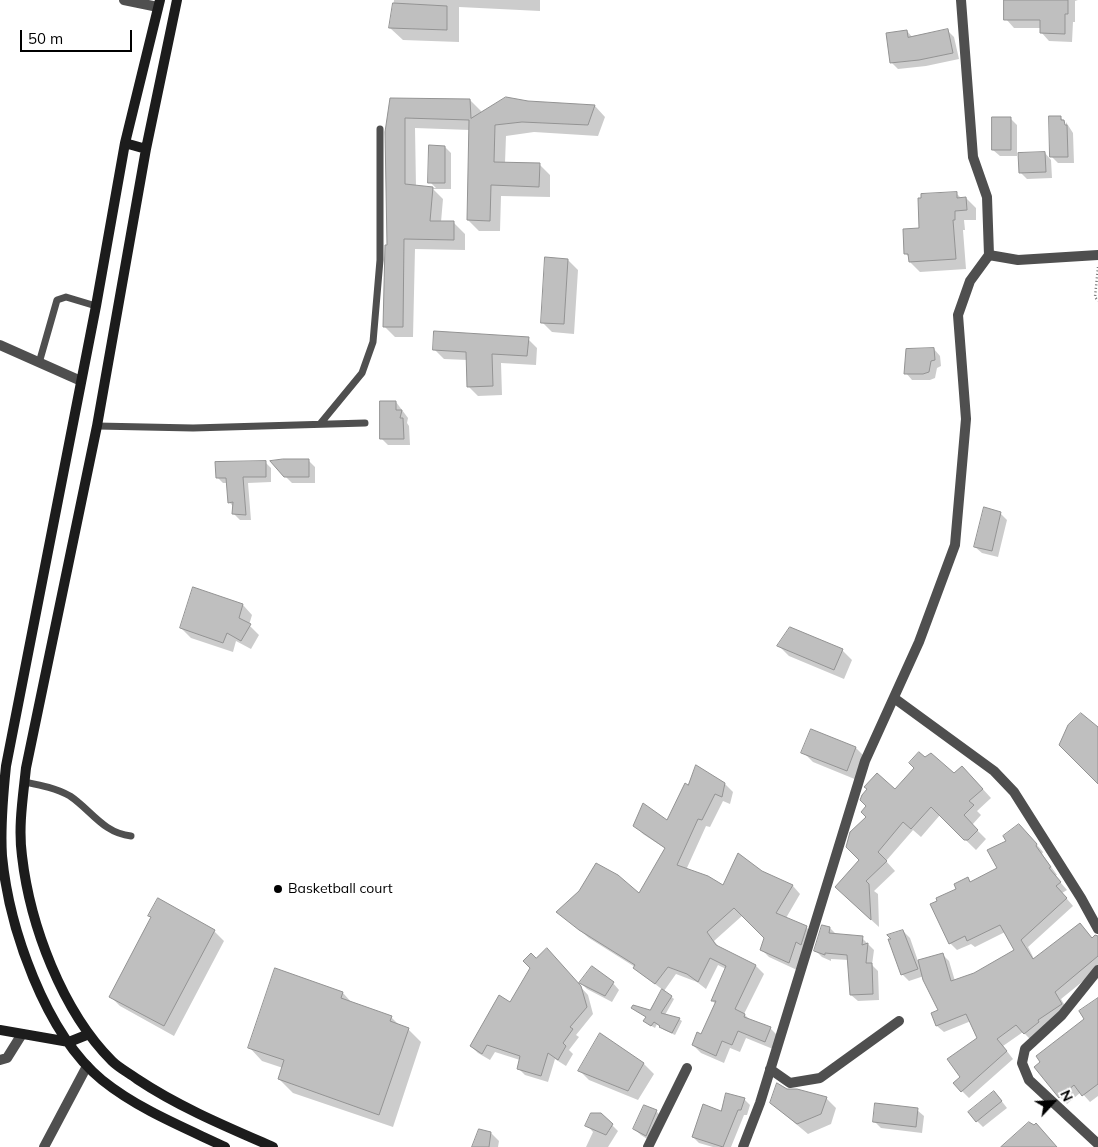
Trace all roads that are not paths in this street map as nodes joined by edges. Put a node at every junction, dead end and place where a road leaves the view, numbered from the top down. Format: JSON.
{"nodes":[{"id":1,"x":124,"y":0,"type":"edge"},
{"id":2,"x":177,"y":0,"type":"edge"},
{"id":3,"x":961,"y":0,"type":"edge"},
{"id":4,"x":159,"y":4,"type":"edge"},
{"id":5,"x":380,"y":129,"type":"dead end"},
{"id":6,"x":125,"y":143,"type":"junction"},
{"id":7,"x":146,"y":149,"type":"junction"},
{"id":8,"x":989,"y":255,"type":"junction"},
{"id":9,"x":1098,"y":255,"type":"edge"},
{"id":10,"x":96,"y":306,"type":"junction"},
{"id":11,"x":0,"y":345,"type":"edge"},
{"id":12,"x":39,"y":362,"type":"junction"},
{"id":13,"x":80,"y":381,"type":"junction"},
{"id":14,"x":365,"y":423,"type":"dead end"},
{"id":15,"x":320,"y":424,"type":"junction"},
{"id":16,"x":97,"y":426,"type":"junction"},
{"id":17,"x":894,"y":698,"type":"junction"},
{"id":18,"x":24,"y":782,"type":"junction"},
{"id":19,"x":1,"y":835,"type":"edge"},
{"id":20,"x":131,"y":836,"type":"dead end"},
{"id":21,"x":1098,"y":929,"type":"edge"},
{"id":22,"x":1098,"y":970,"type":"edge"},
{"id":23,"x":899,"y":1022,"type":"dead end"},
{"id":24,"x":0,"y":1030,"type":"edge"},
{"id":25,"x":22,"y":1034,"type":"junction"},
{"id":26,"x":89,"y":1034,"type":"junction"},
{"id":27,"x":69,"y":1042,"type":"junction"},
{"id":28,"x":0,"y":1060,"type":"edge"},
{"id":29,"x":87,"y":1066,"type":"junction"},
{"id":30,"x":686,"y":1068,"type":"dead end"},
{"id":31,"x":770,"y":1068,"type":"junction"},
{"id":32,"x":209,"y":1144,"type":"edge"},
{"id":33,"x":1098,"y":1144,"type":"edge"},
{"id":34,"x":44,"y":1147,"type":"edge"},
{"id":35,"x":225,"y":1147,"type":"edge"},
{"id":36,"x":273,"y":1147,"type":"edge"},
{"id":37,"x":648,"y":1147,"type":"edge"},
{"id":38,"x":743,"y":1147,"type":"edge"}],
"edges":[{"from":1,"to":4,"type":"street"},
{"from":2,"to":7,"type":"main road"},
{"from":3,"to":8,"type":"street"},
{"from":4,"to":6,"type":"main road"},
{"from":5,"to":15,"type":"lane"},
{"from":6,"to":7,"type":"main road"},
{"from":6,"to":10,"type":"main road"},
{"from":7,"to":16,"type":"main road"},
{"from":8,"to":9,"type":"street"},
{"from":8,"to":17,"type":"street"},
{"from":10,"to":12,"type":"lane"},
{"from":10,"to":13,"type":"main road"},
{"from":11,"to":12,"type":"street"},
{"from":12,"to":13,"type":"street"},
{"from":13,"to":19,"type":"main road"},
{"from":14,"to":15,"type":"lane"},
{"from":15,"to":16,"type":"lane"},
{"from":16,"to":18,"type":"main road"},
{"from":17,"to":21,"type":"street"},
{"from":17,"to":31,"type":"street"},
{"from":18,"to":20,"type":"lane"},
{"from":18,"to":26,"type":"main road"},
{"from":19,"to":27,"type":"main road"},
{"from":22,"to":33,"type":"street"},
{"from":23,"to":31,"type":"street"},
{"from":24,"to":25,"type":"main road"},
{"from":25,"to":27,"type":"main road"},
{"from":25,"to":28,"type":"street"},
{"from":26,"to":27,"type":"main road"},
{"from":26,"to":36,"type":"main road"},
{"from":27,"to":29,"type":"main road"},
{"from":29,"to":32,"type":"main road"},
{"from":29,"to":34,"type":"street"},
{"from":30,"to":37,"type":"street"},
{"from":31,"to":38,"type":"street"},
{"from":32,"to":35,"type":"main road"}]}
